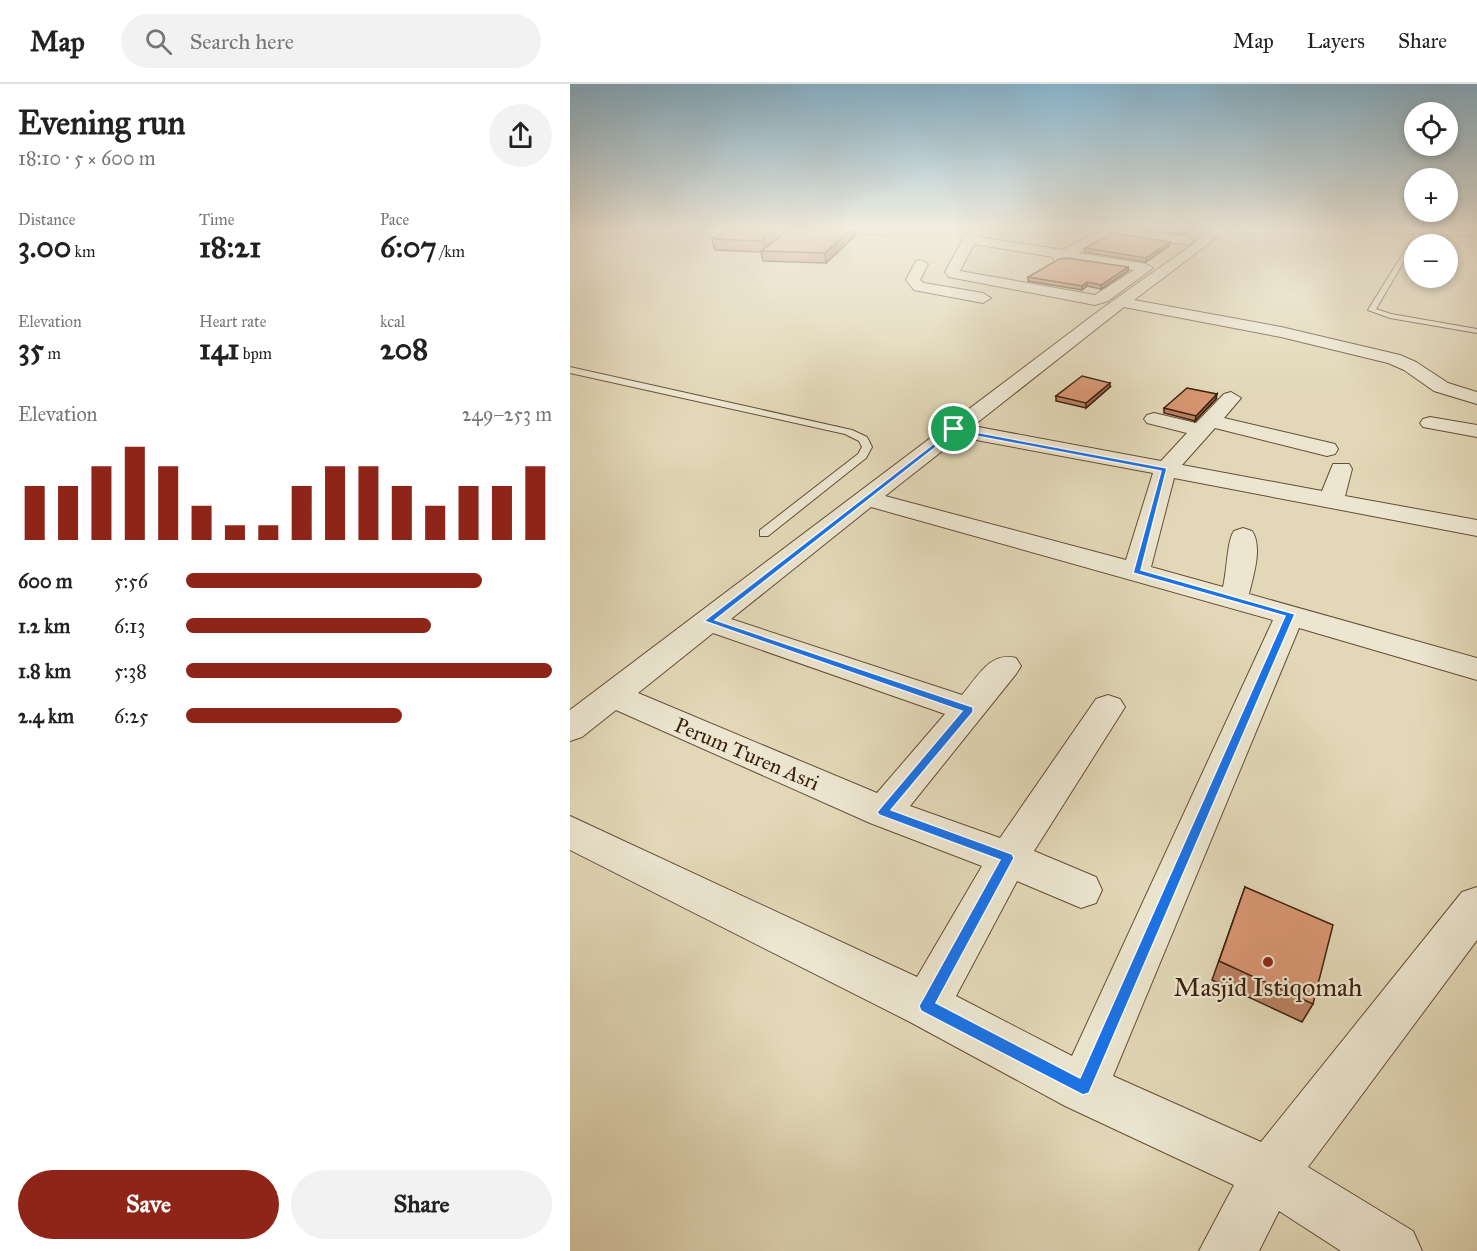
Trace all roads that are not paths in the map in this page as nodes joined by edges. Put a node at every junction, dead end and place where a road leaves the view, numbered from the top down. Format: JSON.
{"nodes":[{"id":1,"x":916,"y":283,"type":"edge"},
{"id":2,"x":1003,"y":283,"type":"edge"},
{"id":3,"x":1014,"y":283,"type":"edge"},
{"id":4,"x":1105,"y":283,"type":"edge"},
{"id":5,"x":1132,"y":283,"type":"edge"},
{"id":6,"x":1141,"y":283,"type":"edge"},
{"id":7,"x":1388,"y":283,"type":"edge"},
{"id":8,"x":1011,"y":285,"type":"junction"},
{"id":9,"x":995,"y":300,"type":"dead end"},
{"id":10,"x":1117,"y":300,"type":"junction"},
{"id":11,"x":1045,"y":307,"type":"dead end"},
{"id":12,"x":1477,"y":331,"type":"edge"},
{"id":13,"x":570,"y":370,"type":"edge"},
{"id":14,"x":1231,"y":398,"type":"dead end"},
{"id":15,"x":1477,"y":398,"type":"edge"},
{"id":16,"x":1154,"y":419,"type":"dead end"},
{"id":17,"x":1430,"y":423,"type":"dead end"},
{"id":18,"x":1208,"y":426,"type":"junction"},
{"id":19,"x":954,"y":429,"type":"junction"},
{"id":20,"x":1477,"y":431,"type":"edge"},
{"id":21,"x":1327,"y":449,"type":"dead end"},
{"id":22,"x":1341,"y":469,"type":"dead end"},
{"id":23,"x":1165,"y":470,"type":"junction"},
{"id":24,"x":867,"y":499,"type":"junction"},
{"id":25,"x":1331,"y":501,"type":"junction"},
{"id":26,"x":1477,"y":528,"type":"edge"},
{"id":27,"x":764,"y":533,"type":"dead end"},
{"id":28,"x":1243,"y":536,"type":"dead end"},
{"id":29,"x":1136,"y":571,"type":"junction"},
{"id":30,"x":1234,"y":599,"type":"junction"},
{"id":31,"x":1289,"y":618,"type":"junction"},
{"id":32,"x":708,"y":621,"type":"junction"},
{"id":33,"x":1005,"y":666,"type":"dead end"},
{"id":34,"x":1477,"y":669,"type":"edge"},
{"id":35,"x":612,"y":695,"type":"junction"},
{"id":36,"x":1108,"y":707,"type":"dead end"},
{"id":37,"x":969,"y":710,"type":"junction"},
{"id":38,"x":570,"y":728,"type":"edge"},
{"id":39,"x":883,"y":812,"type":"junction"},
{"id":40,"x":570,"y":832,"type":"edge"},
{"id":41,"x":1008,"y":858,"type":"junction"},
{"id":42,"x":1081,"y":890,"type":"dead end"},
{"id":43,"x":1477,"y":906,"type":"edge"},
{"id":44,"x":927,"y":1006,"type":"junction"},
{"id":45,"x":1083,"y":1088,"type":"junction"},
{"id":46,"x":1270,"y":1174,"type":"junction"},
{"id":47,"x":1228,"y":1251,"type":"edge"},
{"id":48,"x":1393,"y":1251,"type":"edge"}],
"edges":[{"from":1,"to":9,"type":"street"},
{"from":2,"to":8,"type":"street"},
{"from":3,"to":8,"type":"street"},
{"from":4,"to":10,"type":"street"},
{"from":5,"to":10,"type":"street"},
{"from":6,"to":10,"type":"street"},
{"from":7,"to":12,"type":"lane"},
{"from":8,"to":10,"type":"street"},
{"from":10,"to":11,"type":"street"},
{"from":10,"to":15,"type":"street"},
{"from":10,"to":19,"type":"street"},
{"from":13,"to":27,"type":"lane"},
{"from":14,"to":18,"type":"street"},
{"from":16,"to":18,"type":"street"},
{"from":17,"to":20,"type":"street"},
{"from":18,"to":21,"type":"street"},
{"from":18,"to":23,"type":"street"},
{"from":19,"to":23,"type":"street"},
{"from":19,"to":24,"type":"street"},
{"from":22,"to":25,"type":"street"},
{"from":23,"to":25,"type":"street"},
{"from":23,"to":29,"type":"street"},
{"from":24,"to":29,"type":"street"},
{"from":24,"to":32,"type":"street"},
{"from":25,"to":26,"type":"street"},
{"from":28,"to":30,"type":"street"},
{"from":29,"to":30,"type":"street"},
{"from":30,"to":31,"type":"street"},
{"from":31,"to":34,"type":"street"},
{"from":31,"to":45,"type":"street"},
{"from":32,"to":35,"type":"street"},
{"from":32,"to":37,"type":"street"},
{"from":33,"to":37,"type":"street"},
{"from":35,"to":38,"type":"street"},
{"from":35,"to":39,"type":"street","name":"Perum Turen Asri"},
{"from":36,"to":41,"type":"street"},
{"from":37,"to":39,"type":"street"},
{"from":39,"to":41,"type":"street","name":"Perum Turen Asri"},
{"from":40,"to":44,"type":"street"},
{"from":41,"to":42,"type":"street","name":"Perum Turen Asri"},
{"from":41,"to":44,"type":"street"},
{"from":43,"to":46,"type":"street"},
{"from":44,"to":45,"type":"street"},
{"from":45,"to":46,"type":"street"},
{"from":46,"to":47,"type":"street"},
{"from":46,"to":48,"type":"street"}]}
